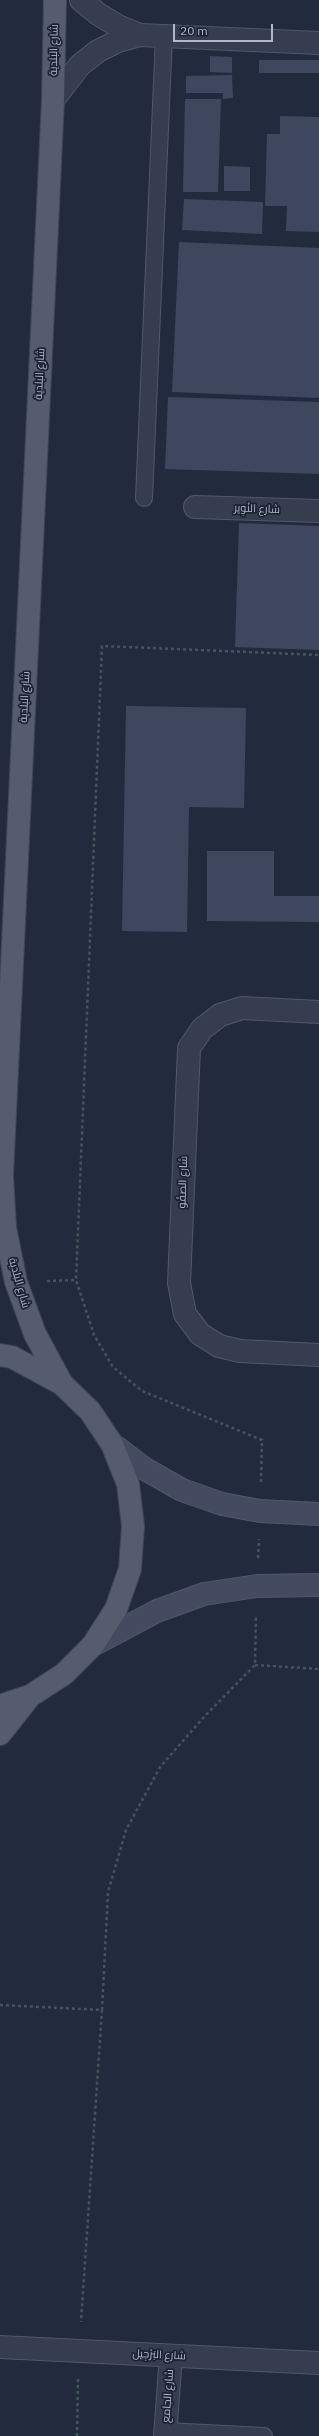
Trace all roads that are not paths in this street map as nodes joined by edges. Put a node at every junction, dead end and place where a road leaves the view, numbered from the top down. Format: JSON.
{"nodes":[{"id":1,"x":55,"y":0,"type":"edge"},
{"id":2,"x":82,"y":0,"type":"edge"},
{"id":3,"x":140,"y":35,"type":"junction"},
{"id":4,"x":164,"y":36,"type":"junction"},
{"id":5,"x":319,"y":43,"type":"edge"},
{"id":6,"x":53,"y":100,"type":"junction"},
{"id":7,"x":144,"y":498,"type":"dead end"},
{"id":8,"x":194,"y":507,"type":"dead end"},
{"id":9,"x":319,"y":511,"type":"edge"},
{"id":10,"x":319,"y":1012,"type":"edge"},
{"id":11,"x":0,"y":1355,"type":"edge"},
{"id":12,"x":319,"y":1356,"type":"edge"},
{"id":13,"x":62,"y":1384,"type":"junction"},
{"id":14,"x":112,"y":1444,"type":"junction"},
{"id":15,"x":319,"y":1514,"type":"edge"},
{"id":16,"x":319,"y":1585,"type":"edge"},
{"id":17,"x":93,"y":1645,"type":"junction"},
{"id":18,"x":30,"y":1696,"type":"junction"},
{"id":19,"x":0,"y":1706,"type":"edge"},
{"id":20,"x":0,"y":1734,"type":"edge"},
{"id":21,"x":0,"y":2347,"type":"edge"},
{"id":22,"x":171,"y":2356,"type":"junction"},
{"id":23,"x":319,"y":2363,"type":"edge"},
{"id":24,"x":165,"y":2433,"type":"edge"},
{"id":25,"x":264,"y":2436,"type":"edge"}],
"edges":[{"from":1,"to":6,"type":"main road","name":"شارع البلدية"},
{"from":2,"to":3,"type":"street"},
{"from":3,"to":4,"type":"street"},
{"from":3,"to":6,"type":"street"},
{"from":4,"to":5,"type":"street"},
{"from":4,"to":7,"type":"lane"},
{"from":6,"to":13,"type":"main road","name":"شارع البلدية"},
{"from":8,"to":9,"type":"street","name":"شارع النُوِير"},
{"from":10,"to":12,"type":"street","name":"شارع الصفُو"},
{"from":11,"to":13,"type":"main road"},
{"from":13,"to":14,"type":"main road"},
{"from":14,"to":15,"type":"main road"},
{"from":14,"to":17,"type":"main road"},
{"from":16,"to":17,"type":"main road"},
{"from":17,"to":18,"type":"main road"},
{"from":18,"to":19,"type":"main road"},
{"from":18,"to":20,"type":"main road"},
{"from":21,"to":22,"type":"street","name":"شارع البَرْجِيل"},
{"from":22,"to":23,"type":"street","name":"شارع البَرْجِيل"},
{"from":22,"to":24,"type":"street","name":"شارع الجامع"},
{"from":24,"to":25,"type":"lane"}]}
